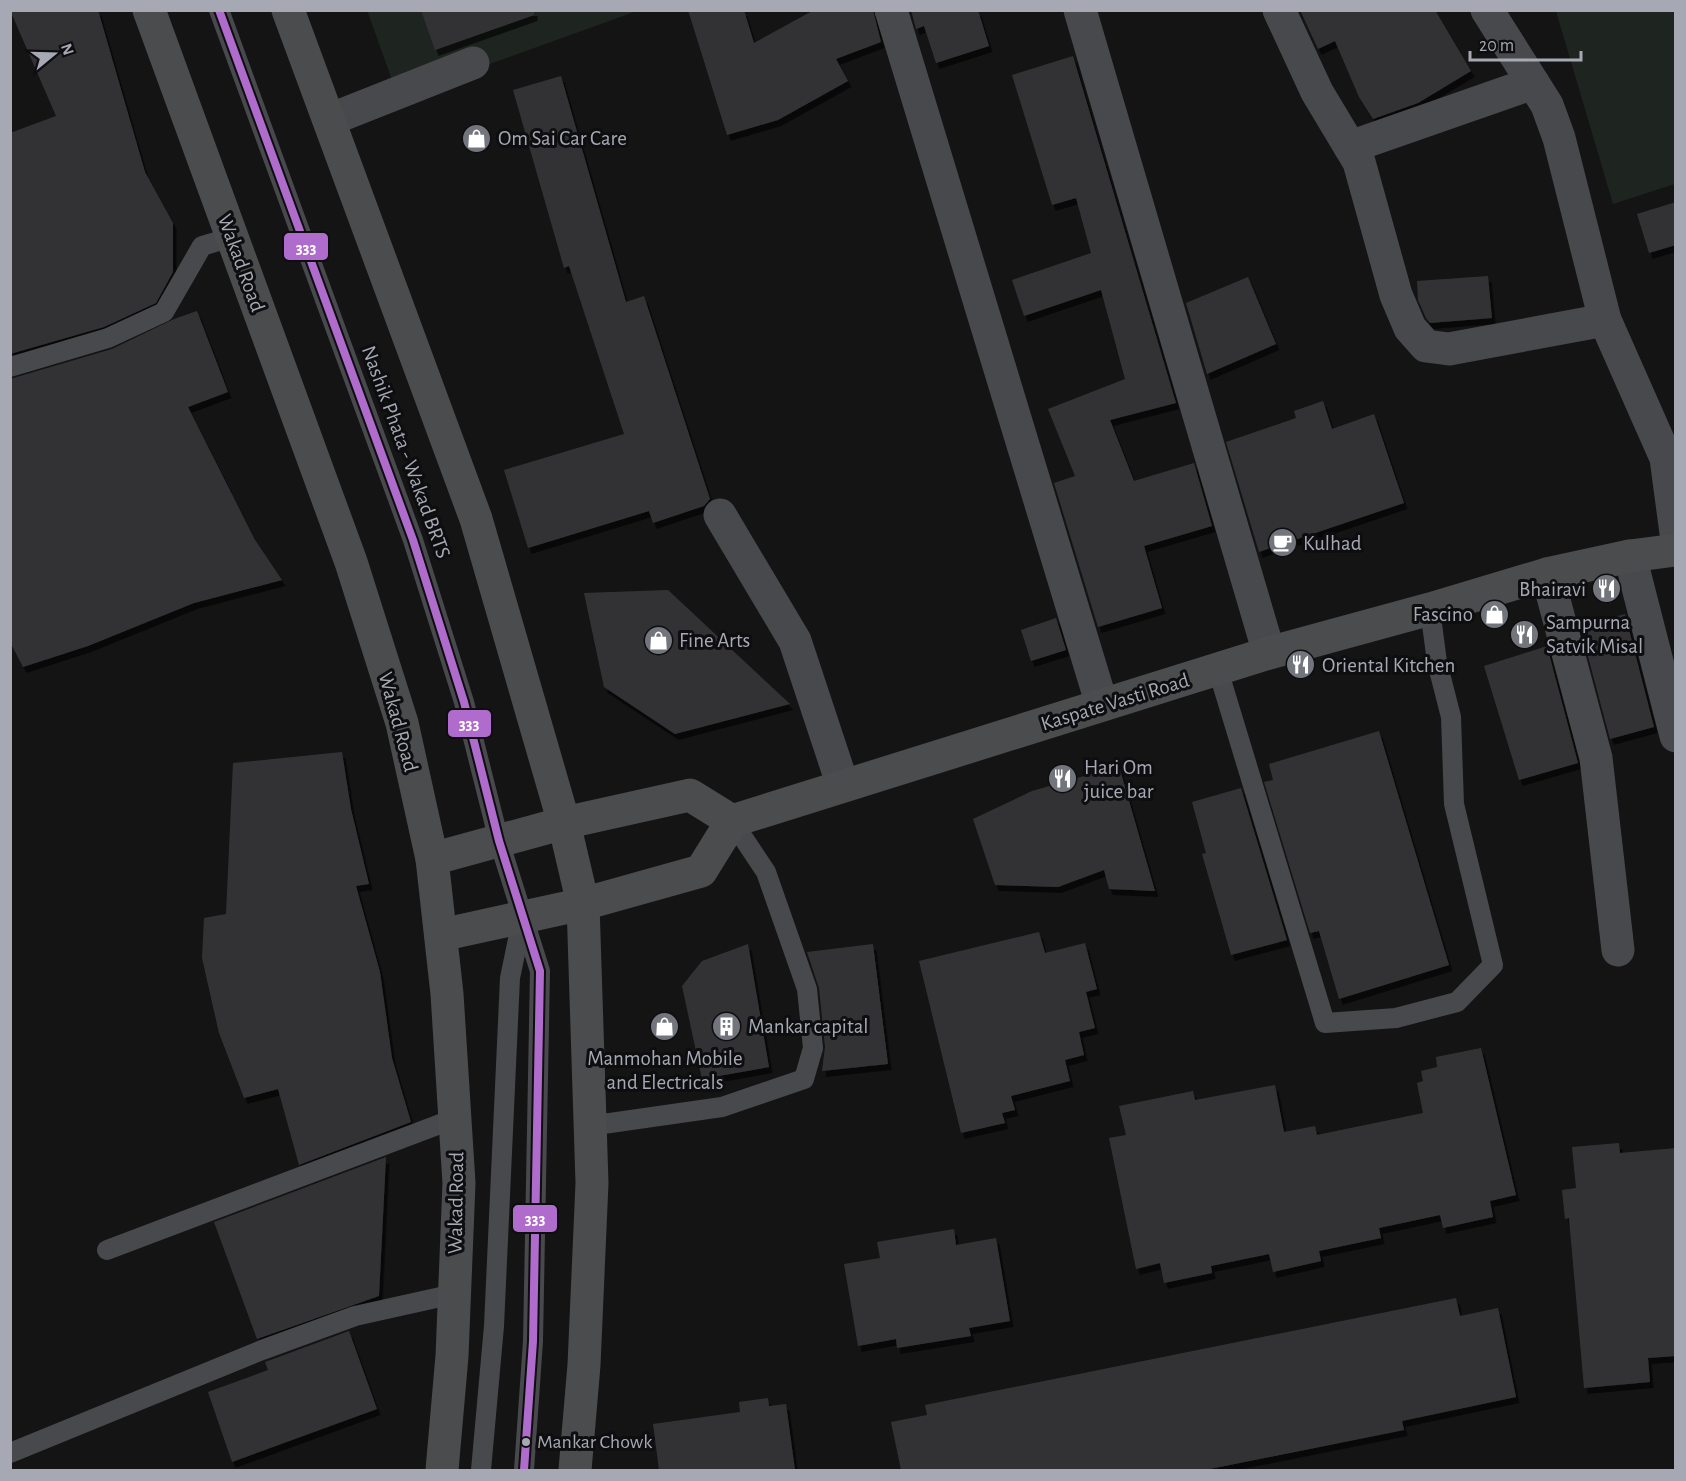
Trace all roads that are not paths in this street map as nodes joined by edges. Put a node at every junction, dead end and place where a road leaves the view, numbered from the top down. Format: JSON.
{"nodes":[{"id":1,"x":148,"y":10,"type":"edge"},
{"id":2,"x":219,"y":10,"type":"edge"},
{"id":3,"x":288,"y":10,"type":"edge"},
{"id":4,"x":891,"y":10,"type":"edge"},
{"id":5,"x":1080,"y":10,"type":"edge"},
{"id":6,"x":1279,"y":10,"type":"edge"},
{"id":7,"x":1487,"y":10,"type":"edge"},
{"id":8,"x":473,"y":63,"type":"dead end"},
{"id":9,"x":1533,"y":83,"type":"junction"},
{"id":10,"x":329,"y":120,"type":"junction"},
{"id":11,"x":1350,"y":147,"type":"junction"},
{"id":12,"x":232,"y":237,"type":"junction"},
{"id":13,"x":1605,"y":320,"type":"junction"},
{"id":14,"x":10,"y":368,"type":"edge"},
{"id":15,"x":720,"y":515,"type":"dead end"},
{"id":16,"x":1676,"y":532,"type":"edge"},
{"id":17,"x":1676,"y":550,"type":"edge"},
{"id":18,"x":1630,"y":556,"type":"junction"},
{"id":19,"x":1548,"y":574,"type":"junction"},
{"id":20,"x":1430,"y":609,"type":"junction"},
{"id":21,"x":1269,"y":653,"type":"junction"},
{"id":22,"x":1218,"y":670,"type":"junction"},
{"id":23,"x":1102,"y":705,"type":"junction"},
{"id":24,"x":1676,"y":736,"type":"edge"},
{"id":25,"x":843,"y":786,"type":"junction"},
{"id":26,"x":732,"y":821,"type":"junction"},
{"id":27,"x":564,"y":823,"type":"junction"},
{"id":28,"x":499,"y":841,"type":"junction"},
{"id":29,"x":432,"y":859,"type":"junction"},
{"id":30,"x":583,"y":904,"type":"junction"},
{"id":31,"x":522,"y":917,"type":"junction"},
{"id":32,"x":441,"y":935,"type":"junction"},
{"id":33,"x":1618,"y":951,"type":"dead end"},
{"id":34,"x":456,"y":1118,"type":"junction"},
{"id":35,"x":589,"y":1126,"type":"junction"},
{"id":36,"x":108,"y":1250,"type":"dead end"},
{"id":37,"x":454,"y":1294,"type":"junction"},
{"id":38,"x":10,"y":1453,"type":"edge"},
{"id":39,"x":442,"y":1470,"type":"edge"},
{"id":40,"x":481,"y":1470,"type":"edge"},
{"id":41,"x":524,"y":1470,"type":"edge"},
{"id":42,"x":575,"y":1470,"type":"edge"}],
"edges":[{"from":1,"to":12,"type":"main road","name":"Wakad Road"},
{"from":2,"to":28,"type":"lane","name":"Nashik Phata - Wakad BRTS"},
{"from":3,"to":10,"type":"main road"},
{"from":4,"to":23,"type":"street"},
{"from":5,"to":21,"type":"street"},
{"from":6,"to":11,"type":"street"},
{"from":7,"to":9,"type":"street"},
{"from":8,"to":10,"type":"street"},
{"from":9,"to":11,"type":"street"},
{"from":9,"to":13,"type":"street"},
{"from":10,"to":27,"type":"main road"},
{"from":11,"to":13,"type":"street"},
{"from":12,"to":14,"type":"lane"},
{"from":12,"to":29,"type":"main road","name":"Wakad Road"},
{"from":13,"to":16,"type":"street"},
{"from":15,"to":25,"type":"street"},
{"from":17,"to":18,"type":"main road","name":"Kaspate Vasti Road"},
{"from":18,"to":19,"type":"main road","name":"Kaspate Vasti Road"},
{"from":18,"to":24,"type":"street"},
{"from":19,"to":20,"type":"main road","name":"Kaspate Vasti Road"},
{"from":19,"to":33,"type":"street"},
{"from":20,"to":21,"type":"main road","name":"Kaspate Vasti Road"},
{"from":20,"to":22,"type":"lane"},
{"from":21,"to":22,"type":"main road","name":"Kaspate Vasti Road"},
{"from":22,"to":23,"type":"main road","name":"Kaspate Vasti Road"},
{"from":23,"to":25,"type":"main road","name":"Kaspate Vasti Road"},
{"from":25,"to":26,"type":"main road","name":"Kaspate Vasti Road"},
{"from":26,"to":27,"type":"main road"},
{"from":26,"to":30,"type":"main road"},
{"from":26,"to":35,"type":"lane"},
{"from":27,"to":28,"type":"main road"},
{"from":27,"to":30,"type":"main road"},
{"from":28,"to":29,"type":"main road"},
{"from":28,"to":31,"type":"lane","name":"Nashik Phata - Wakad BRTS"},
{"from":29,"to":32,"type":"main road","name":"Wakad Road"},
{"from":30,"to":31,"type":"main road"},
{"from":30,"to":35,"type":"main road"},
{"from":31,"to":32,"type":"main road"},
{"from":31,"to":40,"type":"lane","name":"Nashik Phata - Wakad BRTS"},
{"from":31,"to":41,"type":"lane","name":"Nashik Phata - Wakad BRTS"},
{"from":32,"to":34,"type":"main road","name":"Wakad Road"},
{"from":34,"to":36,"type":"lane"},
{"from":34,"to":37,"type":"main road","name":"Wakad Road"},
{"from":35,"to":42,"type":"main road"},
{"from":37,"to":38,"type":"lane"},
{"from":37,"to":39,"type":"main road","name":"Wakad Road"}]}
